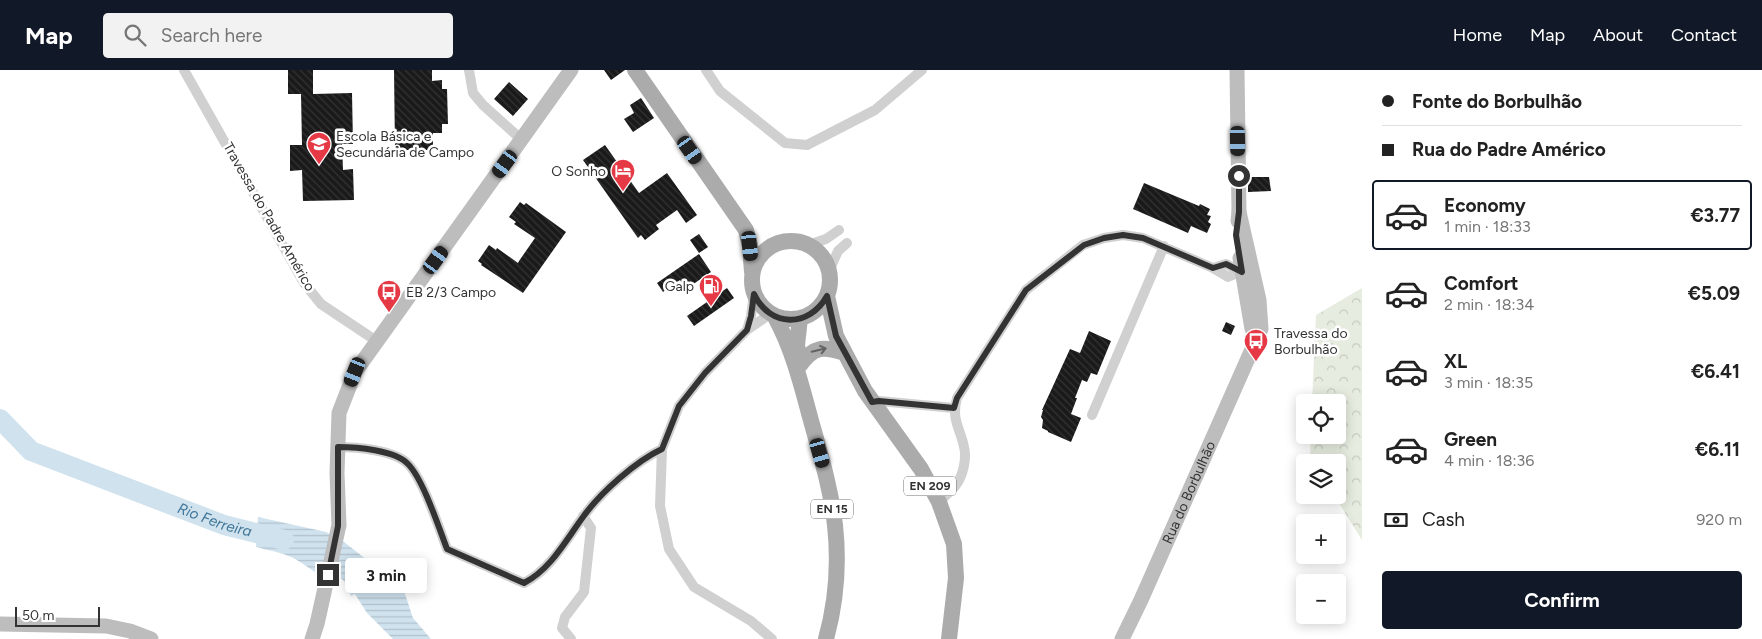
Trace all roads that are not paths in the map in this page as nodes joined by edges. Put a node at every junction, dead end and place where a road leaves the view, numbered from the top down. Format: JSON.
{"nodes":[{"id":1,"x":184,"y":70,"type":"edge"},
{"id":2,"x":469,"y":70,"type":"edge"},
{"id":3,"x":571,"y":70,"type":"edge"},
{"id":4,"x":634,"y":70,"type":"edge"},
{"id":5,"x":706,"y":70,"type":"edge"},
{"id":6,"x":922,"y":70,"type":"edge"},
{"id":7,"x":1237,"y":70,"type":"edge"},
{"id":8,"x":522,"y":140,"type":"junction"},
{"id":9,"x":746,"y":230,"type":"junction"},
{"id":10,"x":839,"y":230,"type":"dead end"},
{"id":11,"x":781,"y":242,"type":"junction"},
{"id":12,"x":847,"y":243,"type":"dead end"},
{"id":13,"x":808,"y":245,"type":"junction"},
{"id":14,"x":1164,"y":246,"type":"junction"},
{"id":15,"x":1247,"y":269,"type":"junction"},
{"id":16,"x":829,"y":271,"type":"junction"},
{"id":17,"x":752,"y":272,"type":"junction"},
{"id":18,"x":754,"y":294,"type":"junction"},
{"id":19,"x":827,"y":296,"type":"junction"},
{"id":20,"x":773,"y":315,"type":"junction"},
{"id":21,"x":803,"y":318,"type":"junction"},
{"id":22,"x":747,"y":330,"type":"junction"},
{"id":23,"x":836,"y":336,"type":"junction"},
{"id":24,"x":378,"y":342,"type":"junction"},
{"id":25,"x":1254,"y":344,"type":"junction"},
{"id":26,"x":845,"y":353,"type":"junction"},
{"id":27,"x":800,"y":365,"type":"junction"},
{"id":28,"x":800,"y":381,"type":"junction"},
{"id":29,"x":872,"y":402,"type":"junction"},
{"id":30,"x":954,"y":408,"type":"junction"},
{"id":31,"x":1092,"y":415,"type":"dead end"},
{"id":32,"x":338,"y":447,"type":"junction"},
{"id":33,"x":662,"y":449,"type":"junction"},
{"id":34,"x":939,"y":502,"type":"junction"},
{"id":35,"x":584,"y":516,"type":"junction"},
{"id":36,"x":0,"y":624,"type":"edge"},
{"id":37,"x":151,"y":639,"type":"edge"},
{"id":38,"x":312,"y":639,"type":"edge"},
{"id":39,"x":571,"y":639,"type":"edge"},
{"id":40,"x":772,"y":639,"type":"edge"},
{"id":41,"x":826,"y":639,"type":"edge"},
{"id":42,"x":949,"y":639,"type":"edge"},
{"id":43,"x":1122,"y":639,"type":"edge"}],
"edges":[{"from":1,"to":24,"type":"street","name":"Travessa do Padre Américo"},
{"from":2,"to":8,"type":"street"},
{"from":3,"to":8,"type":"street"},
{"from":4,"to":9,"type":"main road"},
{"from":5,"to":6,"type":"street"},
{"from":7,"to":15,"type":"street","name":"Rua do Borbulhão"},
{"from":8,"to":24,"type":"street"},
{"from":9,"to":11,"type":"main road"},
{"from":9,"to":17,"type":"main road"},
{"from":10,"to":13,"type":"street"},
{"from":11,"to":13,"type":"main road"},
{"from":11,"to":17,"type":"main road"},
{"from":12,"to":16,"type":"street"},
{"from":13,"to":16,"type":"main road"},
{"from":14,"to":15,"type":"street"},
{"from":14,"to":30,"type":"street"},
{"from":14,"to":31,"type":"street"},
{"from":15,"to":25,"type":"street","name":"Rua do Borbulhão"},
{"from":15,"to":25,"type":"street","name":"Rua do Borbulhão"},
{"from":16,"to":19,"type":"main road"},
{"from":17,"to":18,"type":"main road"},
{"from":18,"to":20,"type":"main road","number":"EN 15"},
{"from":18,"to":22,"type":"street"},
{"from":19,"to":21,"type":"main road"},
{"from":19,"to":23,"type":"main road","number":"EN 209"},
{"from":20,"to":21,"type":"main road"},
{"from":20,"to":22,"type":"street"},
{"from":20,"to":28,"type":"main road","number":"EN 15"},
{"from":21,"to":23,"type":"main road","number":"EN 209"},
{"from":21,"to":27,"type":"main road","number":"EN 15"},
{"from":22,"to":33,"type":"street"},
{"from":23,"to":26,"type":"main road","number":"EN 209"},
{"from":24,"to":32,"type":"street"},
{"from":25,"to":43,"type":"street","name":"Rua do Borbulhão"},
{"from":27,"to":26,"type":"main road","one_way":true},
{"from":26,"to":29,"type":"main road","number":"EN 209"},
{"from":27,"to":28,"type":"main road","number":"EN 15"},
{"from":28,"to":41,"type":"main road","number":"EN 15"},
{"from":29,"to":30,"type":"street"},
{"from":29,"to":34,"type":"main road","number":"EN 209"},
{"from":30,"to":34,"type":"street"},
{"from":32,"to":35,"type":"street"},
{"from":32,"to":38,"type":"street"},
{"from":33,"to":35,"type":"street"},
{"from":33,"to":40,"type":"street"},
{"from":34,"to":42,"type":"main road","number":"EN 209"},
{"from":35,"to":39,"type":"street"},
{"from":36,"to":37,"type":"street"}]}
